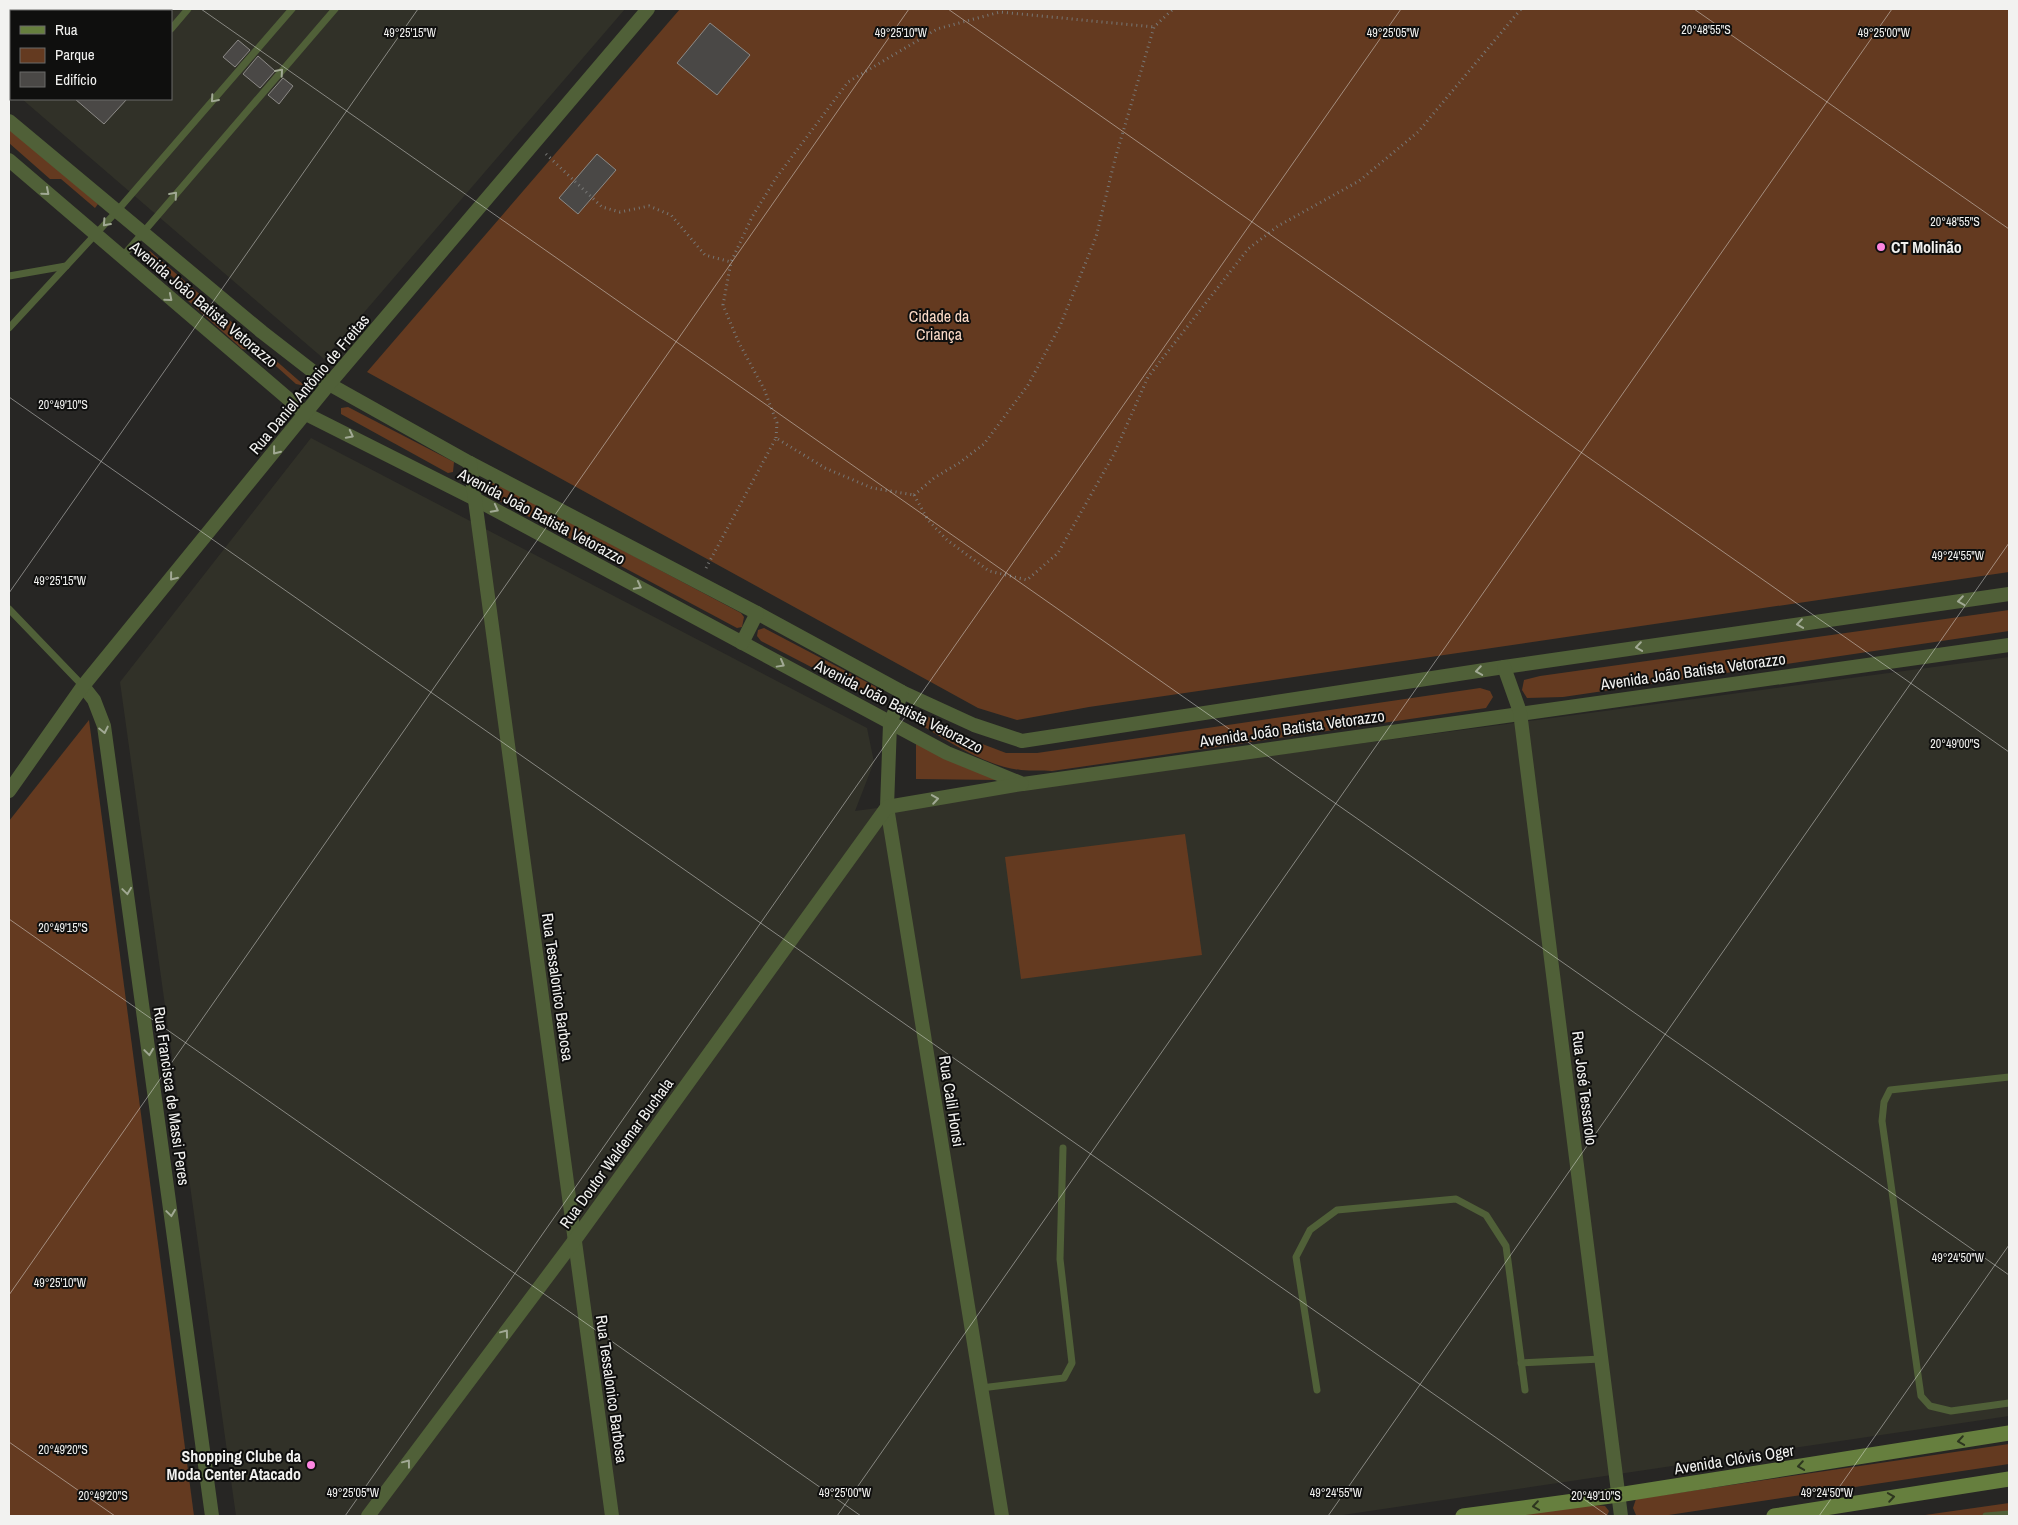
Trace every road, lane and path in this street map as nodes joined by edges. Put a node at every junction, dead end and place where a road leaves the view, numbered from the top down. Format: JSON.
{"nodes":[{"id":1,"x":188,"y":9,"type":"edge"},
{"id":2,"x":292,"y":9,"type":"edge"},
{"id":3,"x":335,"y":9,"type":"edge"},
{"id":4,"x":648,"y":9,"type":"edge"},
{"id":5,"x":1173,"y":9,"type":"edge"},
{"id":6,"x":1521,"y":9,"type":"edge"},
{"id":7,"x":1154,"y":26,"type":"junction"},
{"id":8,"x":172,"y":27,"type":"edge"},
{"id":9,"x":9,"y":121,"type":"edge"},
{"id":10,"x":534,"y":143,"type":"junction"},
{"id":11,"x":9,"y":160,"type":"edge"},
{"id":12,"x":117,"y":211,"type":"junction"},
{"id":13,"x":143,"y":232,"type":"junction"},
{"id":14,"x":95,"y":235,"type":"junction"},
{"id":15,"x":121,"y":258,"type":"junction"},
{"id":16,"x":731,"y":262,"type":"junction"},
{"id":17,"x":66,"y":266,"type":"junction"},
{"id":18,"x":9,"y":276,"type":"edge"},
{"id":19,"x":9,"y":328,"type":"edge"},
{"id":20,"x":329,"y":384,"type":"junction"},
{"id":21,"x":306,"y":414,"type":"junction"},
{"id":22,"x":776,"y":438,"type":"junction"},
{"id":23,"x":470,"y":463,"type":"junction"},
{"id":24,"x":914,"y":495,"type":"junction"},
{"id":25,"x":475,"y":499,"type":"junction"},
{"id":26,"x":699,"y":582,"type":"junction"},
{"id":27,"x":2009,"y":594,"type":"edge"},
{"id":28,"x":9,"y":609,"type":"edge"},
{"id":29,"x":758,"y":613,"type":"junction"},
{"id":30,"x":742,"y":643,"type":"junction"},
{"id":31,"x":2009,"y":645,"type":"edge"},
{"id":32,"x":1504,"y":667,"type":"junction"},
{"id":33,"x":83,"y":686,"type":"junction"},
{"id":34,"x":902,"y":692,"type":"junction"},
{"id":35,"x":1520,"y":712,"type":"junction"},
{"id":36,"x":890,"y":724,"type":"junction"},
{"id":37,"x":1023,"y":784,"type":"junction"},
{"id":38,"x":9,"y":791,"type":"edge"},
{"id":39,"x":887,"y":807,"type":"junction"},
{"id":40,"x":2009,"y":1077,"type":"edge"},
{"id":41,"x":1063,"y":1148,"type":"dead end"},
{"id":42,"x":574,"y":1241,"type":"junction"},
{"id":43,"x":1601,"y":1359,"type":"junction"},
{"id":44,"x":1521,"y":1363,"type":"junction"},
{"id":45,"x":981,"y":1388,"type":"junction"},
{"id":46,"x":1317,"y":1390,"type":"dead end"},
{"id":47,"x":1525,"y":1390,"type":"dead end"},
{"id":48,"x":2009,"y":1403,"type":"edge"},
{"id":49,"x":2009,"y":1433,"type":"edge"},
{"id":50,"x":2009,"y":1479,"type":"edge"},
{"id":51,"x":1618,"y":1495,"type":"junction"},
{"id":52,"x":2009,"y":1514,"type":"edge"},
{"id":53,"x":212,"y":1516,"type":"edge"},
{"id":54,"x":368,"y":1516,"type":"edge"},
{"id":55,"x":612,"y":1516,"type":"edge"},
{"id":56,"x":1002,"y":1516,"type":"edge"},
{"id":57,"x":1463,"y":1516,"type":"edge"},
{"id":58,"x":1621,"y":1516,"type":"edge"},
{"id":59,"x":1774,"y":1516,"type":"edge"},
{"id":60,"x":1986,"y":1516,"type":"edge"}],
"edges":[{"from":1,"to":8,"type":"lane"},
{"from":2,"to":12,"type":"lane","one_way":true},
{"from":13,"to":3,"type":"lane","one_way":true},
{"from":4,"to":10,"type":"street","name":"Rua Daniel Antônio de Freitas"},
{"from":5,"to":7,"type":"path"},
{"from":6,"to":24,"type":"path"},
{"from":7,"to":16,"type":"path"},
{"from":7,"to":24,"type":"path"},
{"from":9,"to":12,"type":"street","name":"Avenida João Batista Vetorazzo"},
{"from":10,"to":16,"type":"path"},
{"from":10,"to":20,"type":"street","name":"Rua Daniel Antônio de Freitas"},
{"from":11,"to":14,"type":"street","name":"Avenida João Batista Vetorazzo","one_way":true},
{"from":12,"to":13,"type":"street","name":"Avenida João Batista Vetorazzo"},
{"from":12,"to":14,"type":"lane","one_way":true},
{"from":13,"to":15,"type":"lane"},
{"from":13,"to":20,"type":"street","name":"Avenida João Batista Vetorazzo"},
{"from":14,"to":15,"type":"street","name":"Avenida João Batista Vetorazzo"},
{"from":14,"to":17,"type":"lane"},
{"from":15,"to":21,"type":"street","name":"Avenida João Batista Vetorazzo","one_way":true},
{"from":16,"to":22,"type":"path"},
{"from":17,"to":18,"type":"lane"},
{"from":17,"to":19,"type":"lane"},
{"from":20,"to":21,"type":"street","name":"Rua Daniel Antônio de Freitas"},
{"from":20,"to":23,"type":"street","name":"Avenida João Batista Vetorazzo"},
{"from":21,"to":25,"type":"street","name":"Avenida João Batista Vetorazzo","one_way":true},
{"from":21,"to":33,"type":"street","name":"Rua Daniel Antônio de Freitas","one_way":true},
{"from":22,"to":24,"type":"path"},
{"from":22,"to":26,"type":"path"},
{"from":23,"to":25,"type":"street","name":"Rua Tessalonico Barbosa"},
{"from":23,"to":26,"type":"street","name":"Avenida João Batista Vetorazzo"},
{"from":25,"to":30,"type":"street","name":"Avenida João Batista Vetorazzo","one_way":true},
{"from":25,"to":42,"type":"street","name":"Rua Tessalonico Barbosa"},
{"from":26,"to":29,"type":"street","name":"Avenida João Batista Vetorazzo"},
{"from":27,"to":32,"type":"street","name":"Avenida João Batista Vetorazzo","one_way":true},
{"from":28,"to":33,"type":"lane"},
{"from":29,"to":30,"type":"street"},
{"from":29,"to":34,"type":"street","name":"Avenida João Batista Vetorazzo"},
{"from":30,"to":36,"type":"street","name":"Avenida João Batista Vetorazzo","one_way":true},
{"from":31,"to":35,"type":"street","name":"Avenida João Batista Vetorazzo"},
{"from":32,"to":34,"type":"street","name":"Avenida João Batista Vetorazzo","one_way":true},
{"from":32,"to":35,"type":"street","name":"Rua José Tessarolo"},
{"from":33,"to":38,"type":"street","name":"Rua Daniel Antônio de Freitas"},
{"from":33,"to":53,"type":"street","name":"Rua Francisca de Massi Peres","one_way":true},
{"from":34,"to":36,"type":"street","name":"Rua Calil Honsi"},
{"from":35,"to":37,"type":"street","name":"Avenida João Batista Vetorazzo"},
{"from":35,"to":43,"type":"street","name":"Rua José Tessarolo"},
{"from":36,"to":37,"type":"street","name":"Avenida João Batista Vetorazzo"},
{"from":36,"to":39,"type":"street","name":"Rua Calil Honsi"},
{"from":39,"to":37,"type":"street","one_way":true},
{"from":39,"to":42,"type":"street","name":"Rua Doutor Waldemar Buchala"},
{"from":39,"to":45,"type":"street","name":"Rua Calil Honsi"},
{"from":40,"to":48,"type":"lane"},
{"from":41,"to":45,"type":"lane"},
{"from":54,"to":42,"type":"street","name":"Rua Doutor Waldemar Buchala","one_way":true},
{"from":42,"to":55,"type":"street","name":"Rua Tessalonico Barbosa"},
{"from":43,"to":44,"type":"lane"},
{"from":43,"to":51,"type":"street","name":"Rua José Tessarolo"},
{"from":44,"to":46,"type":"lane"},
{"from":44,"to":47,"type":"lane"},
{"from":45,"to":56,"type":"street","name":"Rua Calil Honsi"},
{"from":49,"to":51,"type":"main road","name":"Avenida Clóvis Oger","one_way":true},
{"from":59,"to":50,"type":"main road","one_way":true},
{"from":51,"to":57,"type":"main road","name":"Avenida Clóvis Oger","one_way":true},
{"from":51,"to":58,"type":"street","name":"Rua José Tessarolo"},
{"from":52,"to":60,"type":"lane"}]}
